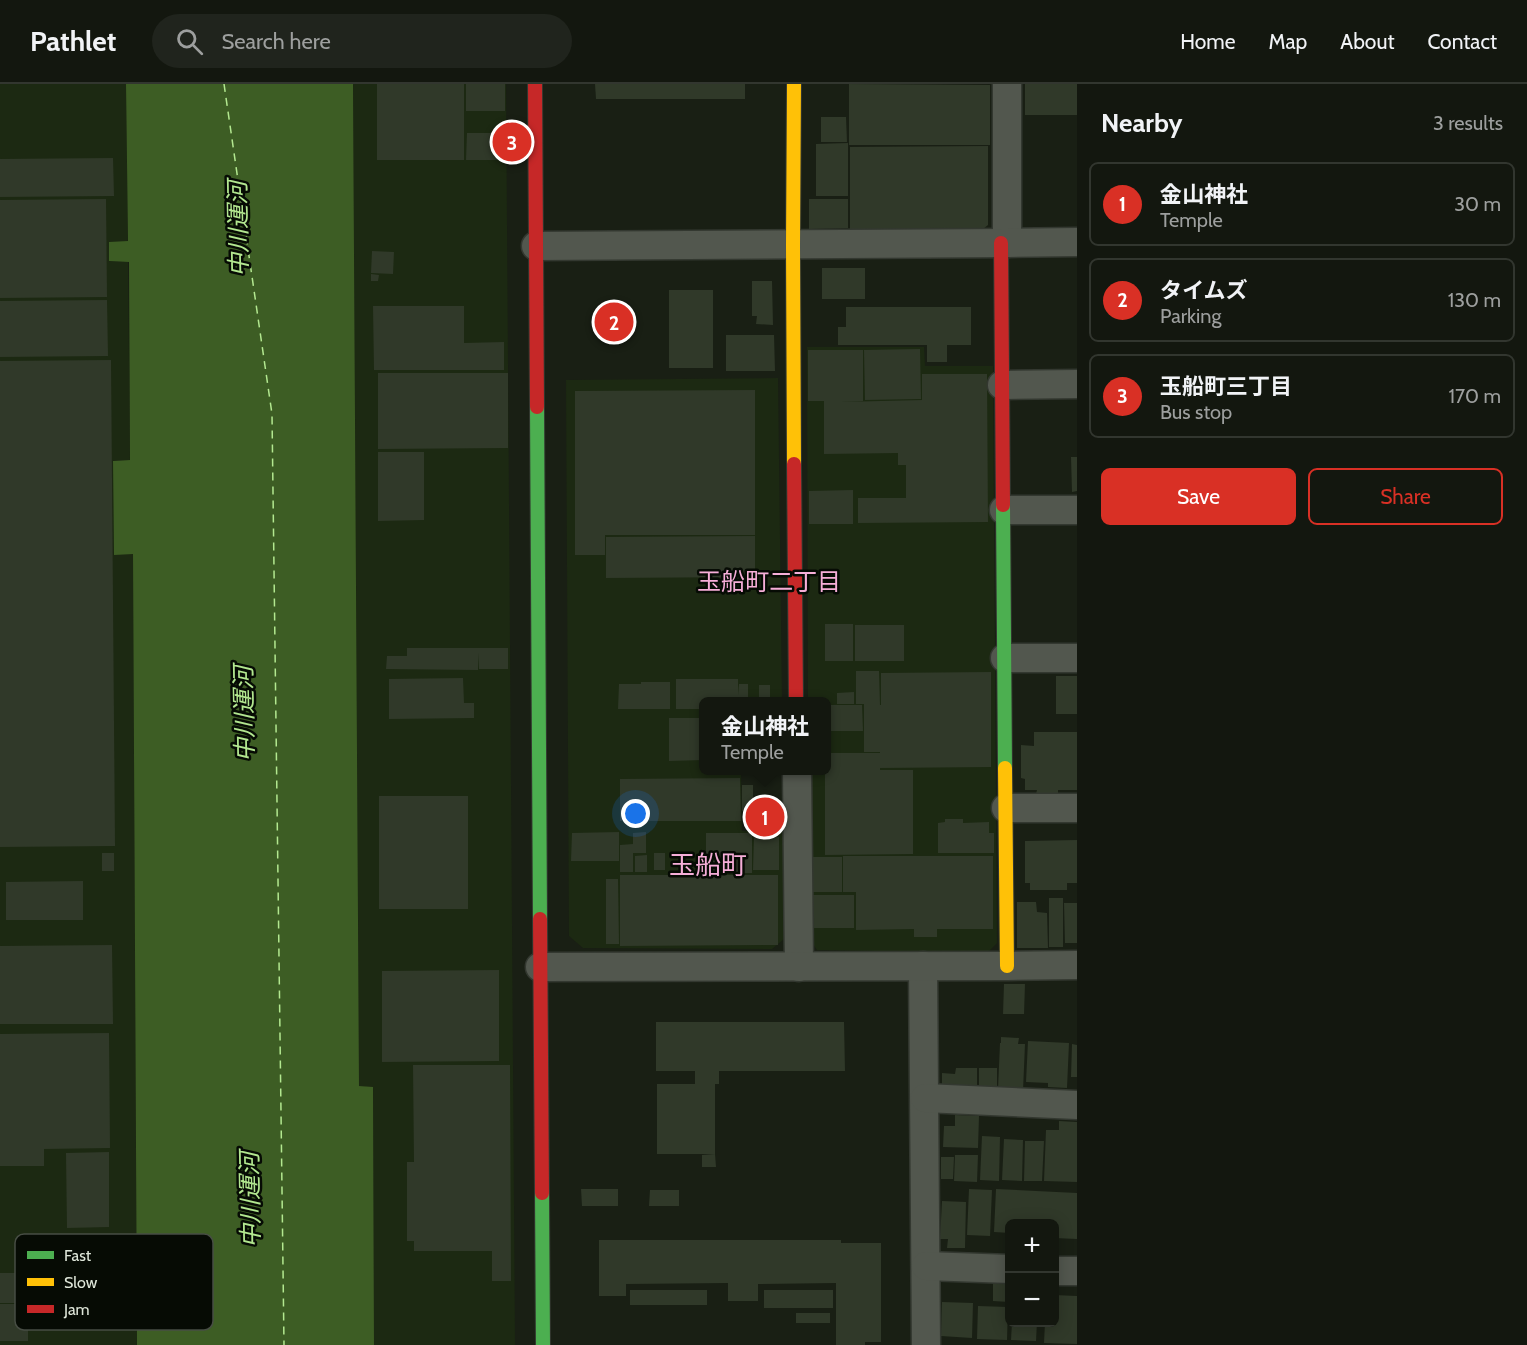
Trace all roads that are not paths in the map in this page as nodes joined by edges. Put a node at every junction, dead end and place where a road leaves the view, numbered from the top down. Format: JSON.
{"nodes":[{"id":1,"x":534,"y":84,"type":"edge"},
{"id":2,"x":794,"y":84,"type":"edge"},
{"id":3,"x":1007,"y":84,"type":"edge"},
{"id":4,"x":1077,"y":242,"type":"edge"},
{"id":5,"x":1004,"y":243,"type":"junction"},
{"id":6,"x":793,"y":245,"type":"junction"},
{"id":7,"x":536,"y":246,"type":"junction"},
{"id":8,"x":1077,"y":384,"type":"edge"},
{"id":9,"x":1002,"y":385,"type":"junction"},
{"id":10,"x":1004,"y":510,"type":"junction"},
{"id":11,"x":1077,"y":510,"type":"edge"},
{"id":12,"x":1005,"y":658,"type":"junction"},
{"id":13,"x":1077,"y":658,"type":"edge"},
{"id":14,"x":796,"y":697,"type":"edge"},
{"id":15,"x":797,"y":775,"type":"edge"},
{"id":16,"x":1006,"y":808,"type":"junction"},
{"id":17,"x":1077,"y":808,"type":"edge"},
{"id":18,"x":1077,"y":965,"type":"edge"},
{"id":19,"x":798,"y":966,"type":"junction"},
{"id":20,"x":923,"y":966,"type":"junction"},
{"id":21,"x":1007,"y":966,"type":"junction"},
{"id":22,"x":540,"y":967,"type":"junction"},
{"id":23,"x":925,"y":1098,"type":"junction"},
{"id":24,"x":1077,"y":1105,"type":"edge"},
{"id":25,"x":926,"y":1266,"type":"junction"},
{"id":26,"x":1005,"y":1269,"type":"edge"},
{"id":27,"x":1059,"y":1270,"type":"edge"},
{"id":28,"x":1077,"y":1271,"type":"edge"},
{"id":29,"x":543,"y":1345,"type":"edge"},
{"id":30,"x":926,"y":1345,"type":"edge"}],
"edges":[{"from":1,"to":7,"type":"street"},
{"from":2,"to":6,"type":"street"},
{"from":3,"to":5,"type":"street"},
{"from":4,"to":5,"type":"street"},
{"from":5,"to":6,"type":"street"},
{"from":5,"to":9,"type":"street"},
{"from":6,"to":7,"type":"street"},
{"from":6,"to":14,"type":"street"},
{"from":7,"to":22,"type":"street"},
{"from":8,"to":9,"type":"street"},
{"from":9,"to":10,"type":"street"},
{"from":10,"to":11,"type":"street"},
{"from":10,"to":12,"type":"street"},
{"from":12,"to":13,"type":"street"},
{"from":12,"to":16,"type":"street"},
{"from":15,"to":19,"type":"street"},
{"from":16,"to":17,"type":"street"},
{"from":16,"to":21,"type":"street"},
{"from":18,"to":21,"type":"street"},
{"from":19,"to":20,"type":"street"},
{"from":19,"to":22,"type":"street"},
{"from":20,"to":21,"type":"street"},
{"from":20,"to":23,"type":"street"},
{"from":22,"to":29,"type":"street"},
{"from":23,"to":24,"type":"street"},
{"from":23,"to":25,"type":"street"},
{"from":25,"to":26,"type":"street"},
{"from":25,"to":30,"type":"street"},
{"from":27,"to":28,"type":"street"}]}
